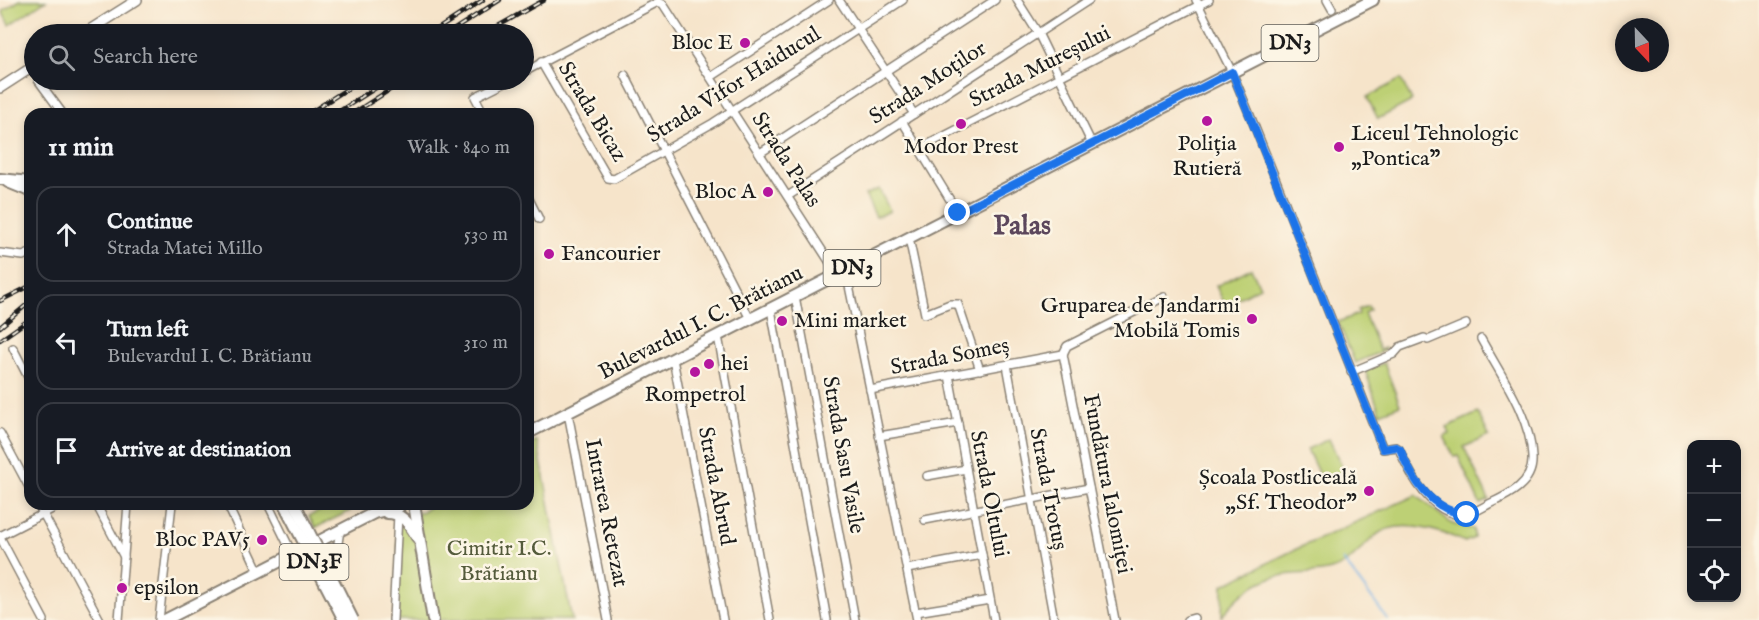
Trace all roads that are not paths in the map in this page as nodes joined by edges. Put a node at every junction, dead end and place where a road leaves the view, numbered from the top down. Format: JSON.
{"nodes":[{"id":1,"x":137,"y":0,"type":"edge"},
{"id":2,"x":828,"y":0,"type":"edge"},
{"id":3,"x":839,"y":0,"type":"edge"},
{"id":4,"x":903,"y":0,"type":"edge"},
{"id":5,"x":995,"y":0,"type":"edge"},
{"id":6,"x":1017,"y":0,"type":"edge"},
{"id":7,"x":1089,"y":0,"type":"edge"},
{"id":8,"x":1209,"y":0,"type":"edge"},
{"id":9,"x":1328,"y":0,"type":"edge"},
{"id":10,"x":1373,"y":0,"type":"edge"},
{"id":11,"x":1197,"y":3,"type":"edge"},
{"id":12,"x":1332,"y":9,"type":"dead end"},
{"id":13,"x":99,"y":24,"type":"edge"},
{"id":14,"x":858,"y":29,"type":"junction"},
{"id":15,"x":1038,"y":33,"type":"junction"},
{"id":16,"x":542,"y":62,"type":"junction"},
{"id":17,"x":534,"y":66,"type":"edge"},
{"id":18,"x":886,"y":71,"type":"junction"},
{"id":19,"x":1232,"y":72,"type":"junction"},
{"id":20,"x":24,"y":74,"type":"edge"},
{"id":21,"x":625,"y":75,"type":"dead end"},
{"id":22,"x":711,"y":77,"type":"junction"},
{"id":23,"x":1059,"y":77,"type":"junction"},
{"id":24,"x":0,"y":88,"type":"edge"},
{"id":25,"x":45,"y":90,"type":"edge"},
{"id":26,"x":489,"y":90,"type":"edge"},
{"id":27,"x":59,"y":108,"type":"edge"},
{"id":28,"x":481,"y":108,"type":"edge"},
{"id":29,"x":733,"y":111,"type":"junction"},
{"id":30,"x":914,"y":114,"type":"junction"},
{"id":31,"x":902,"y":122,"type":"junction"},
{"id":32,"x":1092,"y":144,"type":"junction"},
{"id":33,"x":919,"y":149,"type":"junction"},
{"id":34,"x":665,"y":151,"type":"junction"},
{"id":35,"x":760,"y":153,"type":"junction"},
{"id":36,"x":3,"y":179,"type":"edge"},
{"id":37,"x":614,"y":179,"type":"joint"},
{"id":38,"x":24,"y":181,"type":"edge"},
{"id":39,"x":24,"y":188,"type":"edge"},
{"id":40,"x":788,"y":196,"type":"junction"},
{"id":41,"x":534,"y":209,"type":"edge"},
{"id":42,"x":958,"y":213,"type":"junction"},
{"id":43,"x":539,"y":219,"type":"dead end"},
{"id":44,"x":909,"y":238,"type":"junction"},
{"id":45,"x":0,"y":254,"type":"edge"},
{"id":46,"x":24,"y":255,"type":"edge"},
{"id":47,"x":842,"y":273,"type":"junction"},
{"id":48,"x":795,"y":296,"type":"junction"},
{"id":49,"x":1164,"y":297,"type":"dead end"},
{"id":50,"x":771,"y":309,"type":"junction"},
{"id":51,"x":750,"y":320,"type":"junction"},
{"id":52,"x":1466,"y":324,"type":"dead end"},
{"id":53,"x":718,"y":336,"type":"junction"},
{"id":54,"x":1481,"y":339,"type":"dead end"},
{"id":55,"x":13,"y":348,"type":"dead end"},
{"id":56,"x":1063,"y":354,"type":"junction"},
{"id":57,"x":673,"y":359,"type":"junction"},
{"id":58,"x":1007,"y":364,"type":"junction"},
{"id":59,"x":24,"y":369,"type":"edge"},
{"id":60,"x":980,"y":370,"type":"junction"},
{"id":61,"x":1351,"y":372,"type":"junction"},
{"id":62,"x":949,"y":375,"type":"junction"},
{"id":63,"x":870,"y":390,"type":"junction"},
{"id":64,"x":568,"y":413,"type":"junction"},
{"id":65,"x":958,"y":423,"type":"junction"},
{"id":66,"x":534,"y":430,"type":"edge"},
{"id":67,"x":0,"y":433,"type":"edge"},
{"id":68,"x":879,"y":436,"type":"junction"},
{"id":69,"x":966,"y":469,"type":"junction"},
{"id":70,"x":927,"y":476,"type":"dead end"},
{"id":71,"x":24,"y":478,"type":"edge"},
{"id":72,"x":1089,"y":488,"type":"junction"},
{"id":73,"x":1032,"y":499,"type":"junction"},
{"id":74,"x":41,"y":510,"type":"edge"},
{"id":75,"x":51,"y":510,"type":"edge"},
{"id":76,"x":99,"y":510,"type":"edge"},
{"id":77,"x":128,"y":510,"type":"edge"},
{"id":78,"x":171,"y":510,"type":"edge"},
{"id":79,"x":230,"y":510,"type":"edge"},
{"id":80,"x":271,"y":510,"type":"edge"},
{"id":81,"x":287,"y":510,"type":"edge"},
{"id":82,"x":298,"y":510,"type":"edge"},
{"id":83,"x":377,"y":510,"type":"edge"},
{"id":84,"x":389,"y":510,"type":"edge"},
{"id":85,"x":394,"y":510,"type":"edge"},
{"id":86,"x":399,"y":510,"type":"edge"},
{"id":87,"x":401,"y":510,"type":"edge"},
{"id":88,"x":414,"y":510,"type":"edge"},
{"id":89,"x":420,"y":510,"type":"edge"},
{"id":90,"x":974,"y":510,"type":"junction"},
{"id":91,"x":374,"y":513,"type":"junction"},
{"id":92,"x":43,"y":514,"type":"junction"},
{"id":93,"x":362,"y":519,"type":"junction"},
{"id":94,"x":925,"y":520,"type":"dead end"},
{"id":95,"x":340,"y":530,"type":"junction"},
{"id":96,"x":0,"y":537,"type":"edge"},
{"id":97,"x":421,"y":545,"type":"junction"},
{"id":98,"x":293,"y":555,"type":"junction"},
{"id":99,"x":982,"y":555,"type":"junction"},
{"id":100,"x":124,"y":557,"type":"junction"},
{"id":101,"x":335,"y":563,"type":"dead end"},
{"id":102,"x":907,"y":569,"type":"junction"},
{"id":103,"x":259,"y":572,"type":"junction"},
{"id":104,"x":990,"y":600,"type":"junction"},
{"id":105,"x":916,"y":616,"type":"edge"},
{"id":106,"x":44,"y":620,"type":"edge"},
{"id":107,"x":100,"y":620,"type":"edge"},
{"id":108,"x":119,"y":620,"type":"edge"},
{"id":109,"x":159,"y":620,"type":"edge"},
{"id":110,"x":165,"y":620,"type":"edge"},
{"id":111,"x":344,"y":620,"type":"edge"},
{"id":112,"x":353,"y":620,"type":"edge"},
{"id":113,"x":393,"y":620,"type":"edge"},
{"id":114,"x":434,"y":620,"type":"edge"},
{"id":115,"x":608,"y":620,"type":"edge"},
{"id":116,"x":723,"y":620,"type":"edge"},
{"id":117,"x":770,"y":620,"type":"edge"},
{"id":118,"x":827,"y":620,"type":"edge"},
{"id":119,"x":855,"y":620,"type":"edge"},
{"id":120,"x":994,"y":620,"type":"edge"},
{"id":121,"x":1054,"y":620,"type":"edge"},
{"id":122,"x":1115,"y":620,"type":"edge"}],
"edges":[{"from":1,"to":13,"type":"street"},
{"from":2,"to":22,"type":"street"},
{"from":3,"to":14,"type":"street"},
{"from":4,"to":14,"type":"street","name":"Strada Vifor Haiducul"},
{"from":5,"to":18,"type":"street"},
{"from":6,"to":15,"type":"street"},
{"from":7,"to":15,"type":"street","name":"Strada Moților"},
{"from":8,"to":11,"type":"street","name":"Strada Mureșului"},
{"from":9,"to":12,"type":"street"},
{"from":10,"to":19,"type":"main road","name":"Bulevardul I. C. Brătianu","number":"DN3"},
{"from":11,"to":19,"type":"street"},
{"from":11,"to":23,"type":"street","name":"Strada Mureșului"},
{"from":14,"to":18,"type":"street"},
{"from":14,"to":29,"type":"street","name":"Strada Vifor Haiducul"},
{"from":15,"to":23,"type":"street"},
{"from":15,"to":30,"type":"street","name":"Strada Moților"},
{"from":16,"to":17,"type":"street"},
{"from":16,"to":22,"type":"street","name":"Strada Palas"},
{"from":16,"to":37,"type":"street","name":"Strada Bicaz"},
{"from":18,"to":30,"type":"street"},
{"from":18,"to":35,"type":"street"},
{"from":19,"to":32,"type":"main road","name":"Bulevardul I. C. Brătianu","number":"DN3"},
{"from":19,"to":61,"type":"street"},
{"from":20,"to":24,"type":"street"},
{"from":21,"to":34,"type":"street"},
{"from":22,"to":29,"type":"street","name":"Strada Palas"},
{"from":23,"to":32,"type":"street"},
{"from":23,"to":33,"type":"street","name":"Strada Mureșului"},
{"from":25,"to":27,"type":"street"},
{"from":26,"to":28,"type":"street"},
{"from":29,"to":34,"type":"street","name":"Strada Vifor Haiducul"},
{"from":29,"to":35,"type":"street","name":"Strada Palas"},
{"from":30,"to":31,"type":"street","name":"Strada Moților"},
{"from":31,"to":33,"type":"street"},
{"from":31,"to":40,"type":"street","name":"Strada Moților"},
{"from":32,"to":42,"type":"main road","name":"Bulevardul I. C. Brătianu","number":"DN3"},
{"from":33,"to":42,"type":"street"},
{"from":34,"to":37,"type":"street","name":"Strada Vifor Haiducul"},
{"from":34,"to":51,"type":"street"},
{"from":35,"to":40,"type":"street","name":"Strada Palas"},
{"from":36,"to":38,"type":"main road"},
{"from":36,"to":39,"type":"main road"},
{"from":40,"to":47,"type":"street","name":"Strada Palas"},
{"from":41,"to":43,"type":"street"},
{"from":42,"to":44,"type":"main road","name":"Bulevardul I. C. Brătianu","number":"DN3"},
{"from":44,"to":47,"type":"main road","name":"Bulevardul I. C. Brătianu","number":"DN3"},
{"from":44,"to":60,"type":"street"},
{"from":45,"to":46,"type":"street"},
{"from":47,"to":48,"type":"main road","name":"Bulevardul I. C. Brătianu","number":"DN3"},
{"from":47,"to":63,"type":"street"},
{"from":48,"to":50,"type":"main road","name":"Bulevardul I. C. Brătianu","number":"DN3"},
{"from":48,"to":119,"type":"street","name":"Strada Sasu Vasile"},
{"from":49,"to":56,"type":"street","name":"Strada Someș"},
{"from":50,"to":51,"type":"main road","name":"Bulevardul I. C. Brătianu","number":"DN3"},
{"from":50,"to":118,"type":"street"},
{"from":51,"to":53,"type":"main road","name":"Bulevardul I. C. Brătianu","number":"DN3"},
{"from":52,"to":61,"type":"street"},
{"from":53,"to":57,"type":"main road","name":"Bulevardul I. C. Brătianu","number":"DN3"},
{"from":53,"to":117,"type":"street"},
{"from":54,"to":61,"type":"street"},
{"from":55,"to":59,"type":"street"},
{"from":56,"to":58,"type":"street","name":"Strada Someș"},
{"from":56,"to":72,"type":"street","name":"Fundătura Ialomiței"},
{"from":57,"to":64,"type":"main road","name":"Bulevardul I. C. Brătianu","number":"DN3"},
{"from":57,"to":116,"type":"street","name":"Strada Abrud"},
{"from":58,"to":60,"type":"street","name":"Strada Someș"},
{"from":58,"to":73,"type":"street","name":"Strada Trotuș"},
{"from":60,"to":62,"type":"street","name":"Strada Someș"},
{"from":62,"to":63,"type":"street","name":"Strada Someș"},
{"from":62,"to":65,"type":"street","name":"Strada Oltului"},
{"from":63,"to":68,"type":"street"},
{"from":64,"to":66,"type":"main road","name":"Bulevardul I. C. Brătianu","number":"DN3"},
{"from":64,"to":115,"type":"street","name":"Intrarea Retezat"},
{"from":65,"to":68,"type":"street"},
{"from":65,"to":69,"type":"street","name":"Strada Oltului"},
{"from":67,"to":71,"type":"street"},
{"from":68,"to":102,"type":"street"},
{"from":69,"to":70,"type":"street"},
{"from":69,"to":90,"type":"street","name":"Strada Oltului"},
{"from":72,"to":73,"type":"street"},
{"from":72,"to":122,"type":"street","name":"Fundătura Ialomiței"},
{"from":73,"to":90,"type":"street"},
{"from":73,"to":121,"type":"street","name":"Strada Trotuș"},
{"from":74,"to":92,"type":"street"},
{"from":75,"to":92,"type":"street"},
{"from":76,"to":100,"type":"street"},
{"from":77,"to":100,"type":"street"},
{"from":78,"to":109,"type":"street"},
{"from":79,"to":103,"type":"street"},
{"from":80,"to":98,"type":"street"},
{"from":81,"to":111,"type":"main road","number":"DN3F","bridge":true},
{"from":82,"to":112,"type":"main road","number":"DN3F","bridge":true},
{"from":83,"to":91,"type":"main road"},
{"from":84,"to":91,"type":"main road"},
{"from":85,"to":93,"type":"main road"},
{"from":86,"to":113,"type":"street"},
{"from":87,"to":97,"type":"main road"},
{"from":88,"to":97,"type":"main road"},
{"from":89,"to":97,"type":"main road"},
{"from":90,"to":94,"type":"street"},
{"from":90,"to":99,"type":"street","name":"Strada Oltului"},
{"from":91,"to":93,"type":"main road"},
{"from":92,"to":96,"type":"street"},
{"from":92,"to":107,"type":"street"},
{"from":93,"to":95,"type":"main road"},
{"from":95,"to":98,"type":"main road"},
{"from":95,"to":101,"type":"street"},
{"from":96,"to":106,"type":"street"},
{"from":97,"to":114,"type":"main road"},
{"from":98,"to":103,"type":"main road"},
{"from":99,"to":102,"type":"street"},
{"from":99,"to":104,"type":"street","name":"Strada Oltului"},
{"from":100,"to":108,"type":"street"},
{"from":102,"to":105,"type":"street"},
{"from":103,"to":110,"type":"main road"},
{"from":104,"to":105,"type":"street"},
{"from":104,"to":120,"type":"street","name":"Strada Oltului"}]}
